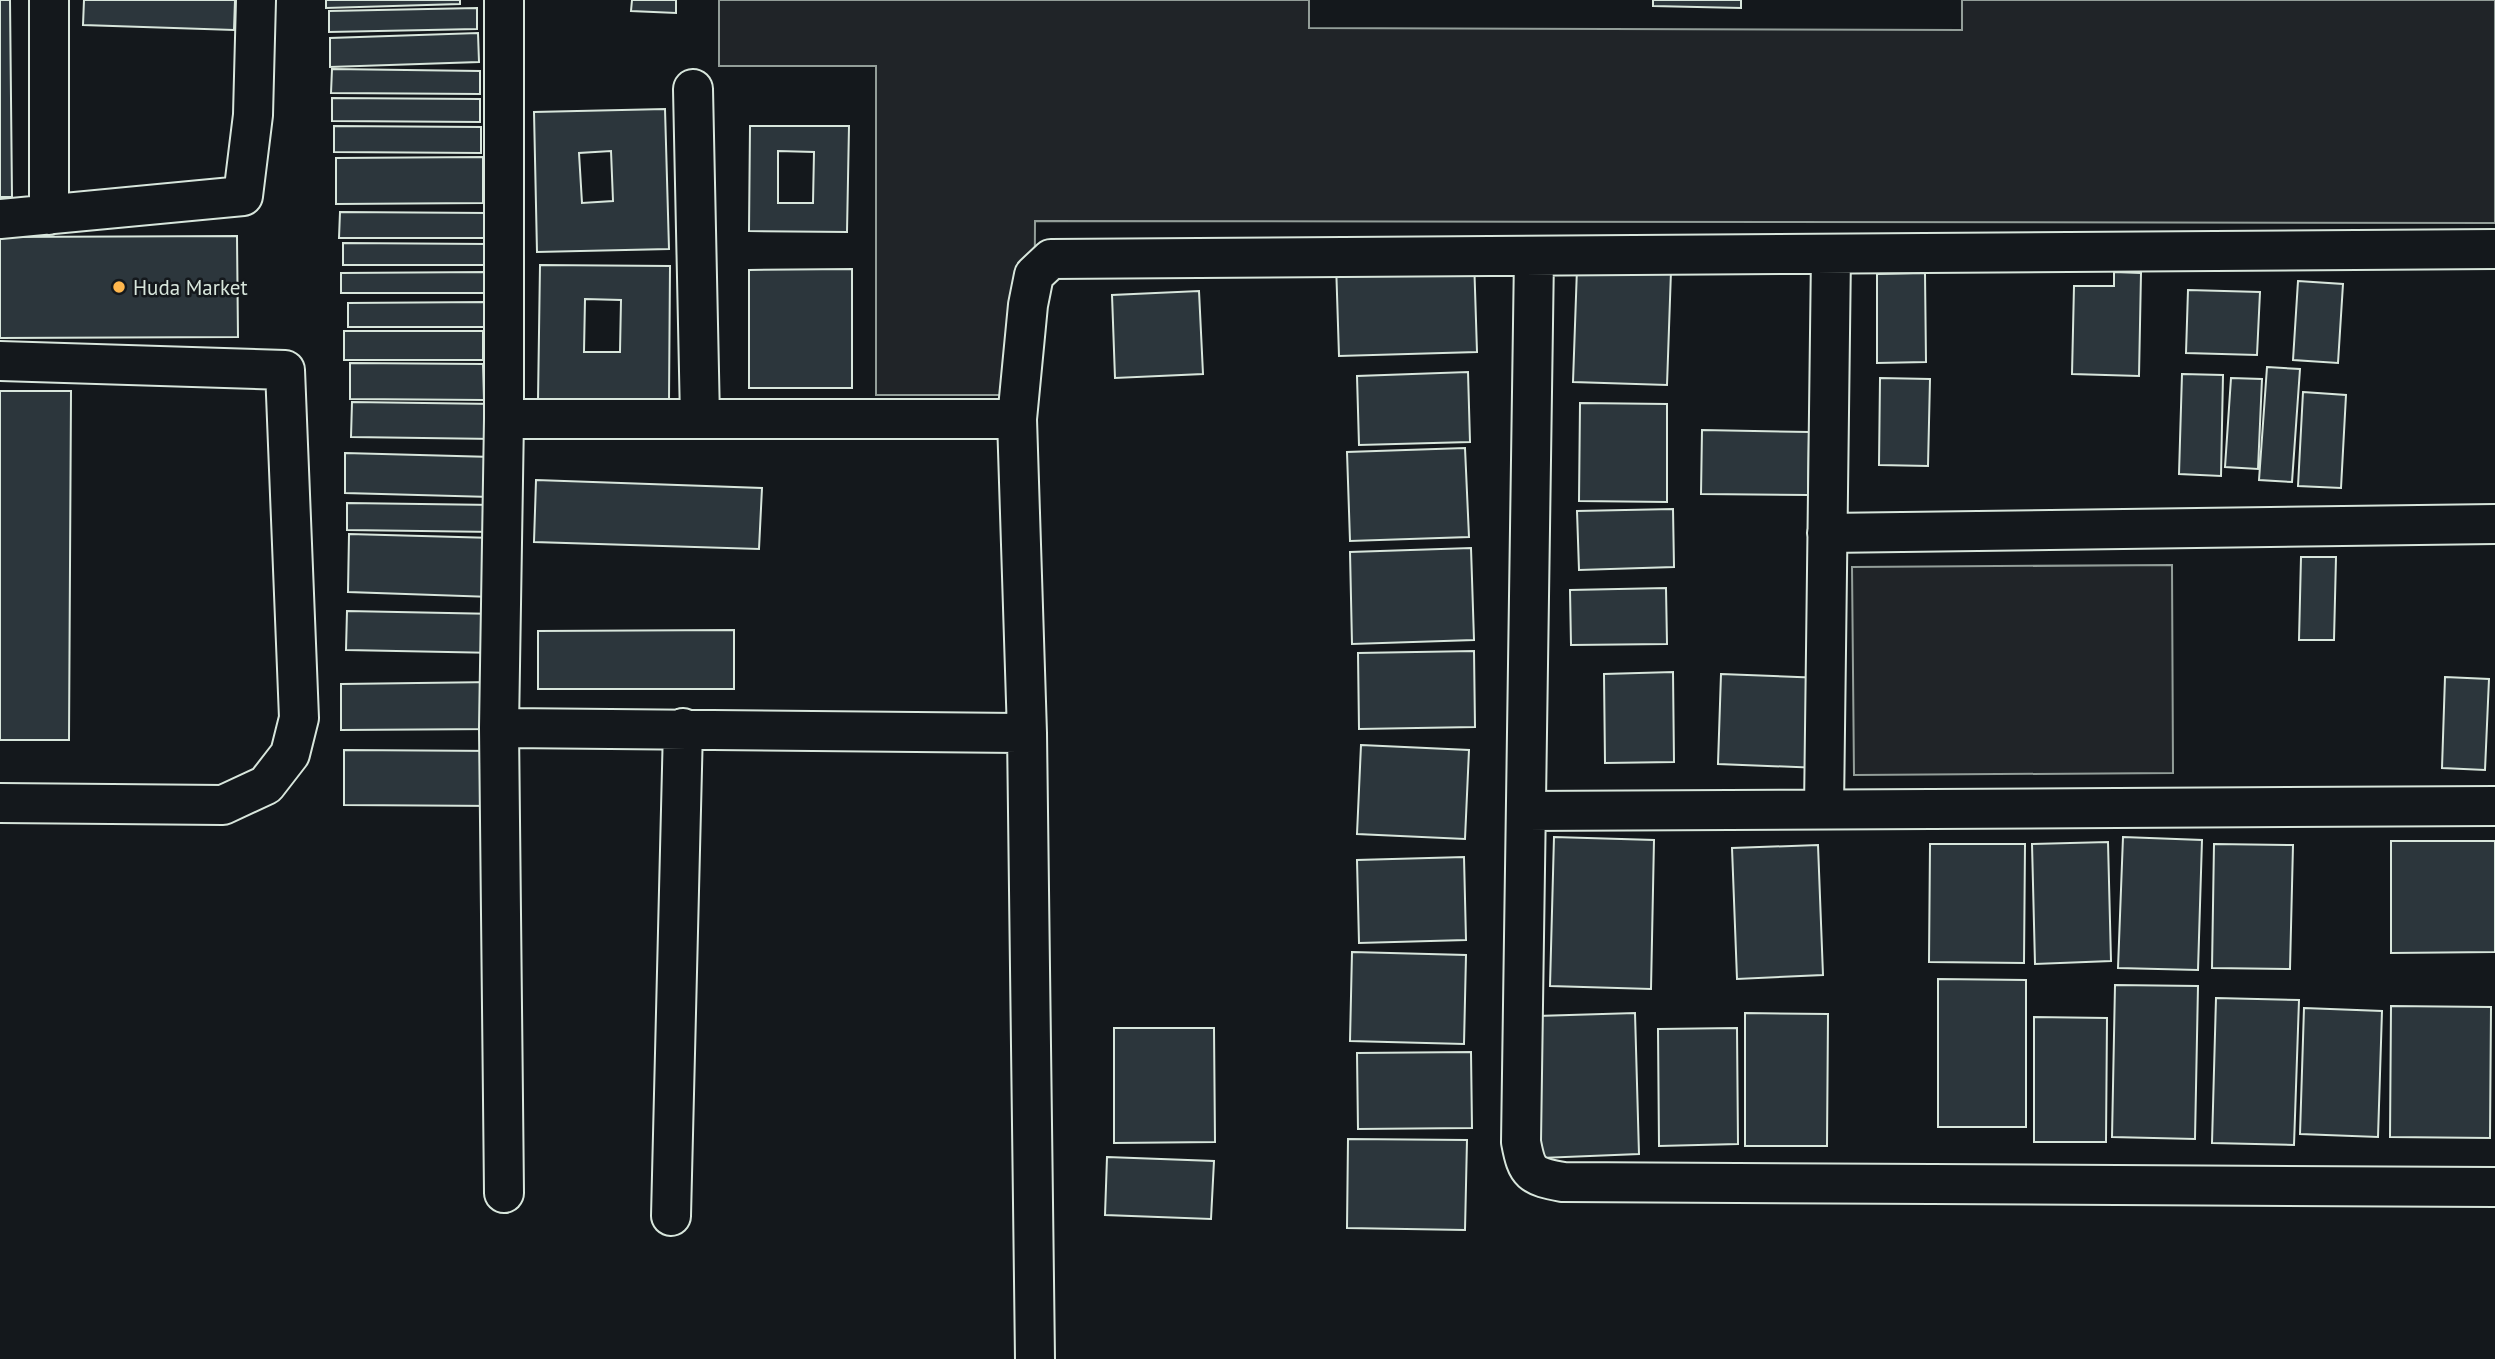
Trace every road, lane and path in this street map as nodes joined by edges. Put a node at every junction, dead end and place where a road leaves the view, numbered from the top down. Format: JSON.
{"nodes":[{"id":1,"x":49,"y":0,"type":"edge"},
{"id":2,"x":256,"y":0,"type":"edge"},
{"id":3,"x":504,"y":0,"type":"edge"},
{"id":4,"x":693,"y":89,"type":"dead end"},
{"id":5,"x":49,"y":215,"type":"junction"},
{"id":6,"x":0,"y":219,"type":"edge"},
{"id":7,"x":2495,"y":249,"type":"edge"},
{"id":8,"x":1831,"y":254,"type":"junction"},
{"id":9,"x":1534,"y":256,"type":"junction"},
{"id":10,"x":0,"y":361,"type":"edge"},
{"id":11,"x":699,"y":418,"type":"junction"},
{"id":12,"x":504,"y":419,"type":"junction"},
{"id":13,"x":1017,"y":419,"type":"junction"},
{"id":14,"x":2495,"y":524,"type":"edge"},
{"id":15,"x":1828,"y":533,"type":"junction"},
{"id":16,"x":499,"y":728,"type":"junction"},
{"id":17,"x":683,"y":728,"type":"junction"},
{"id":18,"x":1027,"y":733,"type":"junction"},
{"id":19,"x":0,"y":803,"type":"edge"},
{"id":20,"x":2495,"y":806,"type":"edge"},
{"id":21,"x":1824,"y":809,"type":"junction"},
{"id":22,"x":1526,"y":811,"type":"junction"},
{"id":23,"x":2495,"y":1187,"type":"edge"},
{"id":24,"x":504,"y":1193,"type":"dead end"},
{"id":25,"x":671,"y":1216,"type":"dead end"},
{"id":26,"x":1035,"y":1359,"type":"edge"}],
"edges":[{"from":1,"to":5,"type":"street"},
{"from":2,"to":5,"type":"street"},
{"from":3,"to":12,"type":"street"},
{"from":4,"to":11,"type":"street"},
{"from":5,"to":6,"type":"street"},
{"from":7,"to":8,"type":"street"},
{"from":8,"to":9,"type":"street"},
{"from":8,"to":15,"type":"street"},
{"from":9,"to":13,"type":"street"},
{"from":9,"to":22,"type":"street"},
{"from":10,"to":19,"type":"street"},
{"from":11,"to":12,"type":"street"},
{"from":11,"to":13,"type":"street"},
{"from":12,"to":16,"type":"street"},
{"from":13,"to":18,"type":"street"},
{"from":14,"to":15,"type":"street"},
{"from":15,"to":21,"type":"street"},
{"from":16,"to":17,"type":"street"},
{"from":16,"to":24,"type":"street"},
{"from":17,"to":18,"type":"street"},
{"from":17,"to":25,"type":"street"},
{"from":18,"to":26,"type":"street"},
{"from":20,"to":21,"type":"street"},
{"from":21,"to":22,"type":"street"},
{"from":22,"to":23,"type":"street"}]}
